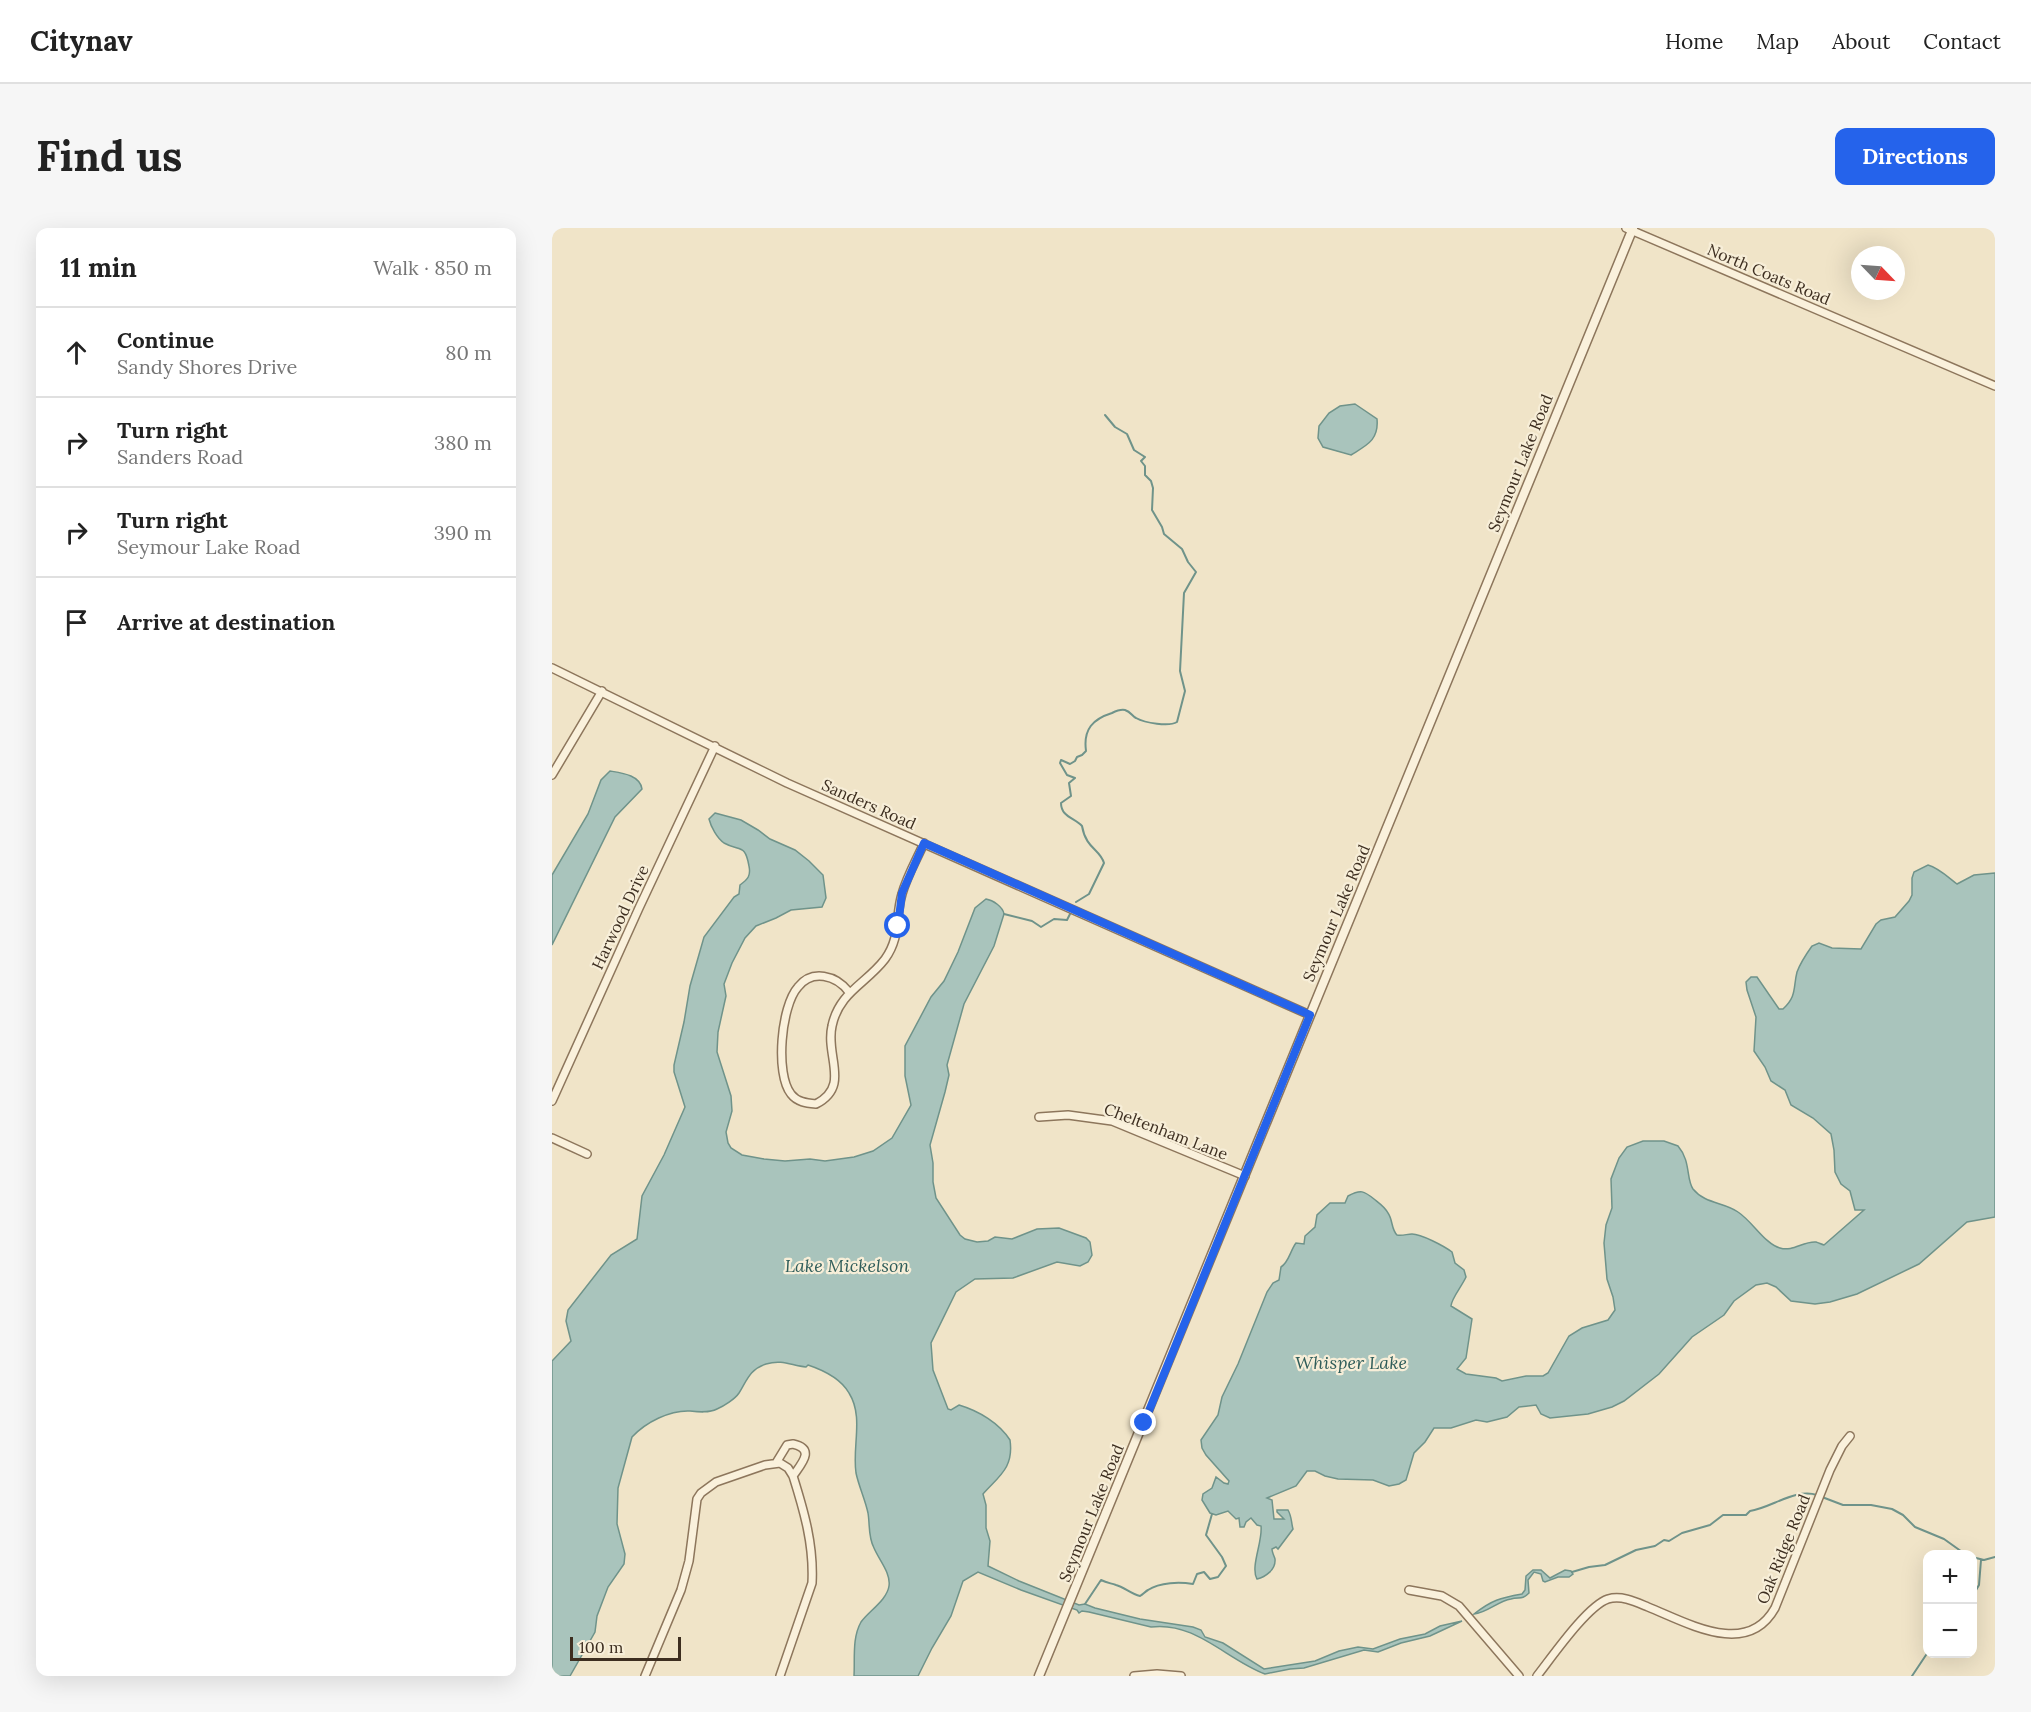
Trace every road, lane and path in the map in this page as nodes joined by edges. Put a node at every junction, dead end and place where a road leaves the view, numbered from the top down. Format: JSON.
{"nodes":[{"id":1,"x":1630,"y":229,"type":"edge"},
{"id":2,"x":1995,"y":386,"type":"edge"},
{"id":3,"x":552,"y":668,"type":"edge"},
{"id":4,"x":602,"y":691,"type":"junction"},
{"id":5,"x":715,"y":746,"type":"junction"},
{"id":6,"x":552,"y":775,"type":"edge"},
{"id":7,"x":924,"y":843,"type":"junction"},
{"id":8,"x":849,"y":992,"type":"junction"},
{"id":9,"x":1310,"y":1015,"type":"junction"},
{"id":10,"x":552,"y":1101,"type":"edge"},
{"id":11,"x":1039,"y":1117,"type":"dead end"},
{"id":12,"x":552,"y":1138,"type":"edge"},
{"id":13,"x":587,"y":1154,"type":"dead end"},
{"id":14,"x":1245,"y":1176,"type":"junction"},
{"id":15,"x":1850,"y":1436,"type":"dead end"},
{"id":16,"x":776,"y":1463,"type":"junction"},
{"id":17,"x":793,"y":1476,"type":"junction"},
{"id":18,"x":1409,"y":1590,"type":"dead end"},
{"id":19,"x":645,"y":1676,"type":"edge"},
{"id":20,"x":780,"y":1676,"type":"edge"},
{"id":21,"x":1040,"y":1676,"type":"edge"},
{"id":22,"x":1134,"y":1676,"type":"edge"},
{"id":23,"x":1180,"y":1676,"type":"edge"},
{"id":24,"x":1519,"y":1676,"type":"edge"},
{"id":25,"x":1537,"y":1676,"type":"edge"}],
"edges":[{"from":1,"to":2,"type":"street","name":"North Coats Road"},
{"from":1,"to":9,"type":"street","name":"Seymour Lake Road"},
{"from":3,"to":4,"type":"street","name":"Sanders Road"},
{"from":4,"to":5,"type":"street","name":"Sanders Road"},
{"from":4,"to":6,"type":"street"},
{"from":5,"to":7,"type":"street","name":"Sanders Road"},
{"from":5,"to":10,"type":"street","name":"Harwood Drive"},
{"from":7,"to":8,"type":"street"},
{"from":7,"to":9,"type":"street","name":"Sanders Road"},
{"from":8,"to":8,"type":"street"},
{"from":9,"to":14,"type":"street","name":"Seymour Lake Road"},
{"from":11,"to":14,"type":"street","name":"Cheltenham Lane"},
{"from":12,"to":13,"type":"street"},
{"from":14,"to":21,"type":"street","name":"Seymour Lake Road"},
{"from":15,"to":25,"type":"street","name":"Oak Ridge Road"},
{"from":16,"to":17,"type":"street"},
{"from":16,"to":17,"type":"street"},
{"from":16,"to":19,"type":"street"},
{"from":17,"to":20,"type":"street"},
{"from":18,"to":24,"type":"street"},
{"from":22,"to":23,"type":"street"}]}
